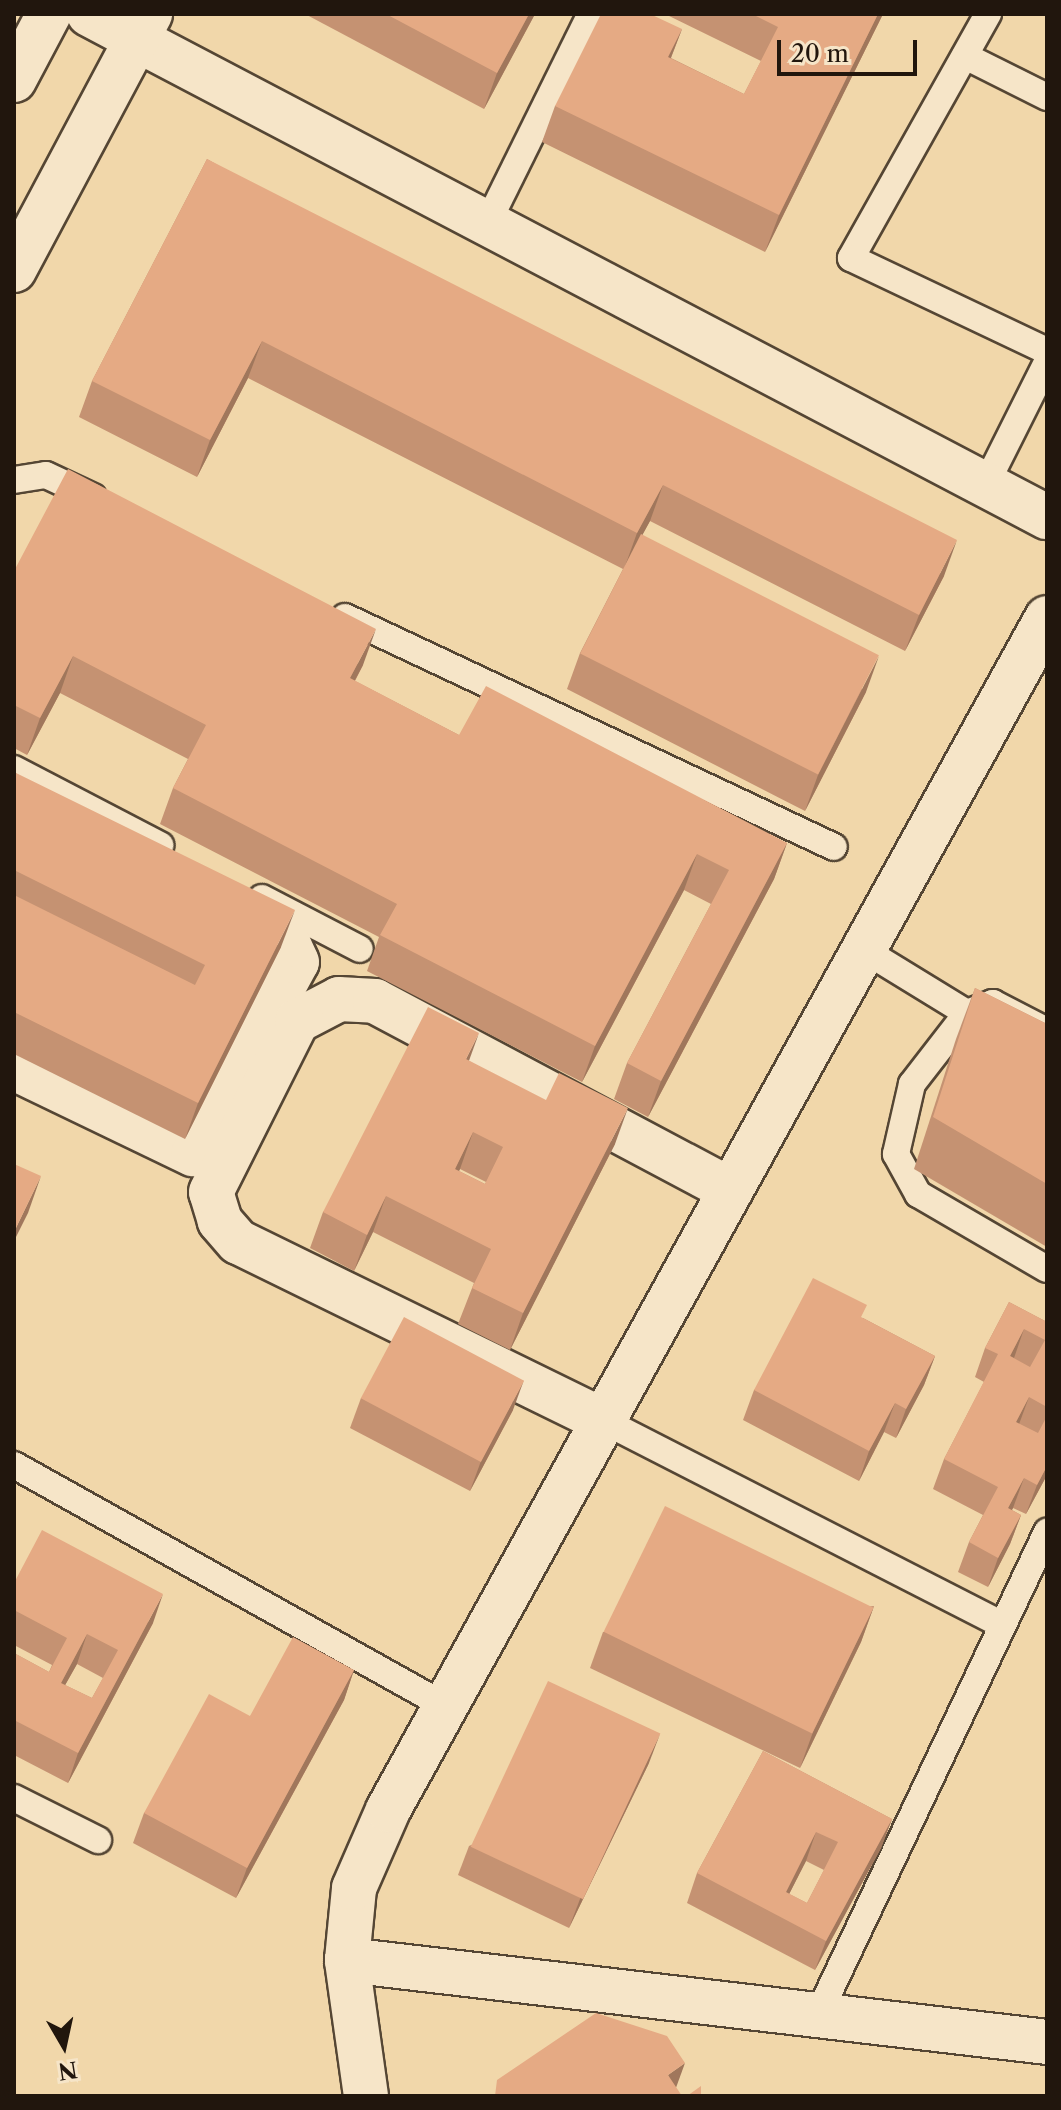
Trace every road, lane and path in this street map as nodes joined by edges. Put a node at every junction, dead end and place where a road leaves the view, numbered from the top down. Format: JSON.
{"nodes":[{"id":1,"x":89,"y":14,"type":"edge"},
{"id":2,"x":591,"y":14,"type":"edge"},
{"id":3,"x":988,"y":14,"type":"edge"},
{"id":4,"x":34,"y":26,"type":"edge"},
{"id":5,"x":143,"y":27,"type":"edge"},
{"id":6,"x":965,"y":56,"type":"junction"},
{"id":7,"x":14,"y":80,"type":"edge"},
{"id":8,"x":1047,"y":97,"type":"edge"},
{"id":9,"x":486,"y":226,"type":"junction"},
{"id":10,"x":14,"y":270,"type":"edge"},
{"id":11,"x":1047,"y":351,"type":"edge"},
{"id":12,"x":1047,"y":362,"type":"edge"},
{"id":13,"x":14,"y":480,"type":"edge"},
{"id":14,"x":985,"y":486,"type":"junction"},
{"id":15,"x":118,"y":509,"type":"edge"},
{"id":16,"x":1047,"y":517,"type":"edge"},
{"id":17,"x":318,"y":604,"type":"edge"},
{"id":18,"x":1047,"y":618,"type":"edge"},
{"id":19,"x":14,"y":769,"type":"edge"},
{"id":20,"x":14,"y":802,"type":"edge"},
{"id":21,"x":834,"y":847,"type":"dead end"},
{"id":22,"x":184,"y":879,"type":"junction"},
{"id":23,"x":235,"y":884,"type":"edge"},
{"id":24,"x":360,"y":949,"type":"dead end"},
{"id":25,"x":864,"y":950,"type":"junction"},
{"id":26,"x":967,"y":1013,"type":"junction"},
{"id":27,"x":1047,"y":1031,"type":"edge"},
{"id":28,"x":14,"y":1068,"type":"edge"},
{"id":29,"x":731,"y":1190,"type":"junction"},
{"id":30,"x":1047,"y":1269,"type":"edge"},
{"id":31,"x":604,"y":1421,"type":"junction"},
{"id":32,"x":14,"y":1465,"type":"edge"},
{"id":33,"x":1047,"y":1532,"type":"edge"},
{"id":34,"x":1000,"y":1624,"type":"junction"},
{"id":35,"x":446,"y":1706,"type":"junction"},
{"id":36,"x":14,"y":1798,"type":"edge"},
{"id":37,"x":98,"y":1840,"type":"dead end"},
{"id":38,"x":347,"y":1960,"type":"junction"},
{"id":39,"x":818,"y":2015,"type":"junction"},
{"id":40,"x":1047,"y":2042,"type":"edge"},
{"id":41,"x":366,"y":2096,"type":"edge"}],
"edges":[{"from":1,"to":5,"type":"street"},
{"from":2,"to":9,"type":"lane"},
{"from":3,"to":6,"type":"lane"},
{"from":4,"to":7,"type":"street"},
{"from":5,"to":9,"type":"street"},
{"from":5,"to":10,"type":"street"},
{"from":6,"to":8,"type":"lane"},
{"from":6,"to":11,"type":"lane"},
{"from":9,"to":14,"type":"street"},
{"from":12,"to":14,"type":"lane"},
{"from":13,"to":15,"type":"lane"},
{"from":14,"to":16,"type":"street"},
{"from":17,"to":21,"type":"lane"},
{"from":18,"to":25,"type":"street"},
{"from":19,"to":22,"type":"lane"},
{"from":20,"to":22,"type":"street"},
{"from":22,"to":28,"type":"street"},
{"from":23,"to":24,"type":"lane"},
{"from":25,"to":26,"type":"lane"},
{"from":25,"to":29,"type":"street"},
{"from":26,"to":27,"type":"lane"},
{"from":26,"to":30,"type":"lane"},
{"from":29,"to":31,"type":"street"},
{"from":29,"to":31,"type":"street"},
{"from":31,"to":34,"type":"lane"},
{"from":31,"to":35,"type":"street"},
{"from":32,"to":35,"type":"lane"},
{"from":33,"to":34,"type":"lane"},
{"from":34,"to":39,"type":"lane"},
{"from":35,"to":38,"type":"street"},
{"from":36,"to":37,"type":"lane"},
{"from":38,"to":39,"type":"street"},
{"from":38,"to":41,"type":"street"},
{"from":39,"to":40,"type":"street"}]}
